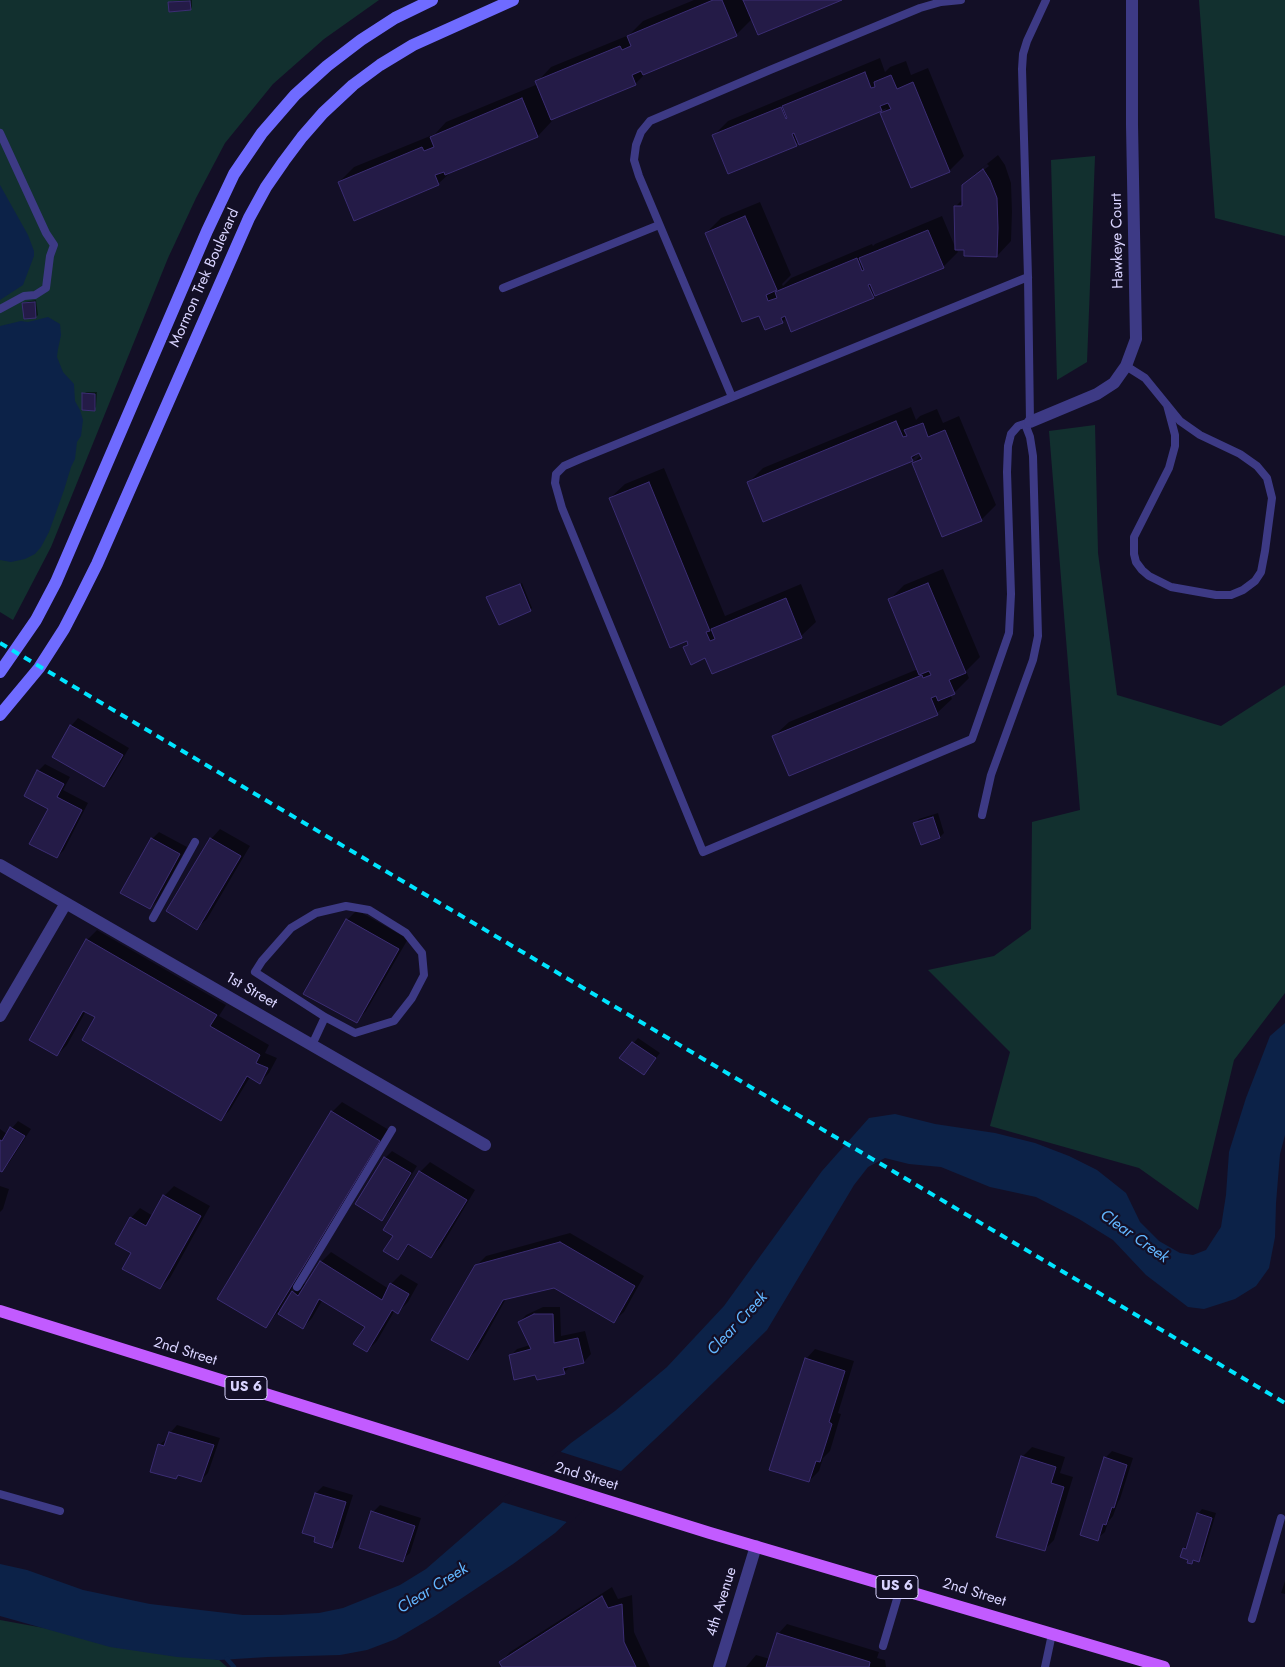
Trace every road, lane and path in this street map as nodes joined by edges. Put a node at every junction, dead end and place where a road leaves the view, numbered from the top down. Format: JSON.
{"nodes":[{"id":1,"x":432,"y":0,"type":"edge"},
{"id":2,"x":513,"y":0,"type":"edge"},
{"id":3,"x":961,"y":0,"type":"edge"},
{"id":4,"x":1046,"y":0,"type":"edge"},
{"id":5,"x":1132,"y":0,"type":"edge"},
{"id":6,"x":0,"y":133,"type":"edge"},
{"id":7,"x":659,"y":225,"type":"junction"},
{"id":8,"x":1028,"y":278,"type":"junction"},
{"id":9,"x":503,"y":288,"type":"dead end"},
{"id":10,"x":0,"y":309,"type":"edge"},
{"id":11,"x":1126,"y":366,"type":"junction"},
{"id":12,"x":732,"y":397,"type":"junction"},
{"id":13,"x":1167,"y":405,"type":"junction"},
{"id":14,"x":1028,"y":423,"type":"junction"},
{"id":15,"x":0,"y":672,"type":"edge"},
{"id":16,"x":0,"y":715,"type":"edge"},
{"id":17,"x":982,"y":815,"type":"dead end"},
{"id":18,"x":195,"y":842,"type":"dead end"},
{"id":19,"x":0,"y":865,"type":"edge"},
{"id":20,"x":66,"y":903,"type":"junction"},
{"id":21,"x":152,"y":918,"type":"dead end"},
{"id":22,"x":0,"y":1016,"type":"edge"},
{"id":23,"x":325,"y":1017,"type":"junction"},
{"id":24,"x":312,"y":1045,"type":"junction"},
{"id":25,"x":392,"y":1130,"type":"dead end"},
{"id":26,"x":486,"y":1145,"type":"dead end"},
{"id":27,"x":297,"y":1287,"type":"dead end"},
{"id":28,"x":0,"y":1311,"type":"edge"},
{"id":29,"x":0,"y":1494,"type":"edge"},
{"id":30,"x":60,"y":1511,"type":"dead end"},
{"id":31,"x":1281,"y":1518,"type":"dead end"},
{"id":32,"x":756,"y":1546,"type":"junction"},
{"id":33,"x":900,"y":1588,"type":"junction"},
{"id":34,"x":1252,"y":1619,"type":"dead end"},
{"id":35,"x":1052,"y":1634,"type":"junction"},
{"id":36,"x":882,"y":1646,"type":"dead end"},
{"id":37,"x":719,"y":1667,"type":"edge"},
{"id":38,"x":1045,"y":1667,"type":"edge"},
{"id":39,"x":1164,"y":1667,"type":"edge"}],
"edges":[{"from":1,"to":15,"type":"main road","name":"Mormon Trek Boulevard"},
{"from":2,"to":16,"type":"main road","name":"Mormon Trek Boulevard"},
{"from":3,"to":7,"type":"lane"},
{"from":4,"to":8,"type":"lane"},
{"from":5,"to":11,"type":"street","name":"Hawkeye Court"},
{"from":6,"to":10,"type":"lane"},
{"from":7,"to":9,"type":"lane"},
{"from":7,"to":12,"type":"lane"},
{"from":8,"to":12,"type":"lane"},
{"from":8,"to":14,"type":"lane"},
{"from":11,"to":13,"type":"lane"},
{"from":11,"to":14,"type":"street","name":"Hawkeye Court"},
{"from":12,"to":14,"type":"lane"},
{"from":13,"to":13,"type":"lane"},
{"from":14,"to":17,"type":"lane"},
{"from":18,"to":21,"type":"lane"},
{"from":19,"to":20,"type":"street","name":"1st Street"},
{"from":20,"to":22,"type":"street"},
{"from":20,"to":24,"type":"street","name":"1st Street"},
{"from":23,"to":23,"type":"lane"},
{"from":23,"to":24,"type":"lane"},
{"from":24,"to":26,"type":"street","name":"1st Street"},
{"from":25,"to":27,"type":"lane"},
{"from":28,"to":32,"type":"main road","name":"2nd Street","number":"US 6"},
{"from":29,"to":30,"type":"lane"},
{"from":31,"to":34,"type":"lane"},
{"from":32,"to":33,"type":"main road","name":"2nd Street","number":"US 6"},
{"from":32,"to":37,"type":"street","name":"4th Avenue"},
{"from":33,"to":35,"type":"main road","name":"2nd Street","number":"US 6"},
{"from":33,"to":36,"type":"lane"},
{"from":35,"to":38,"type":"lane"},
{"from":35,"to":39,"type":"main road","name":"2nd Street","number":"US 6"}]}
